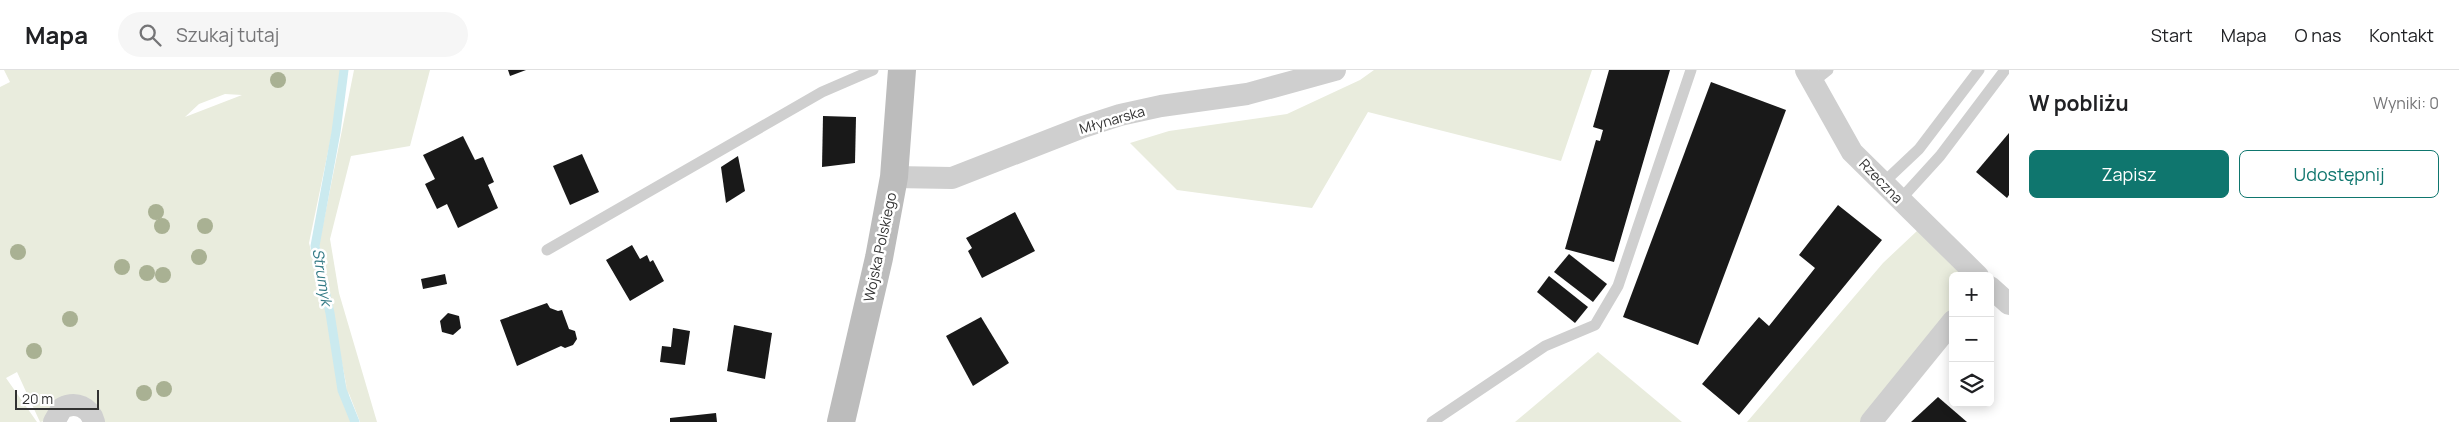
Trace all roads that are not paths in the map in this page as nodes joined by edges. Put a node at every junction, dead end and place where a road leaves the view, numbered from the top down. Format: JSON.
{"nodes":[{"id":1,"x":873,"y":70,"type":"edge"},
{"id":2,"x":902,"y":70,"type":"edge"},
{"id":3,"x":1335,"y":70,"type":"edge"},
{"id":4,"x":1691,"y":70,"type":"edge"},
{"id":5,"x":1978,"y":70,"type":"edge"},
{"id":6,"x":2005,"y":70,"type":"edge"},
{"id":7,"x":1815,"y":74,"type":"edge"},
{"id":8,"x":894,"y":177,"type":"junction"},
{"id":9,"x":1883,"y":183,"type":"junction"},
{"id":10,"x":1899,"y":200,"type":"junction"},
{"id":11,"x":547,"y":250,"type":"dead end"},
{"id":12,"x":1974,"y":272,"type":"edge"},
{"id":13,"x":1994,"y":291,"type":"edge"},
{"id":14,"x":2009,"y":304,"type":"edge"},
{"id":15,"x":1949,"y":326,"type":"edge"},
{"id":16,"x":54,"y":422,"type":"edge"},
{"id":17,"x":94,"y":422,"type":"edge"},
{"id":18,"x":841,"y":422,"type":"edge"},
{"id":19,"x":1432,"y":422,"type":"edge"},
{"id":20,"x":1871,"y":422,"type":"edge"}],
"edges":[{"from":1,"to":11,"type":"lane"},
{"from":2,"to":8,"type":"street","name":"Wojska Polskiego"},
{"from":3,"to":8,"type":"street","name":"Młynarska"},
{"from":4,"to":19,"type":"lane"},
{"from":5,"to":9,"type":"lane"},
{"from":6,"to":10,"type":"lane"},
{"from":7,"to":9,"type":"street","name":"Rzeczna"},
{"from":8,"to":18,"type":"street","name":"Wojska Polskiego"},
{"from":9,"to":10,"type":"street","name":"Rzeczna"},
{"from":10,"to":12,"type":"street","name":"Rzeczna"},
{"from":13,"to":14,"type":"street"},
{"from":15,"to":20,"type":"street"},
{"from":16,"to":17,"type":"street"}]}
